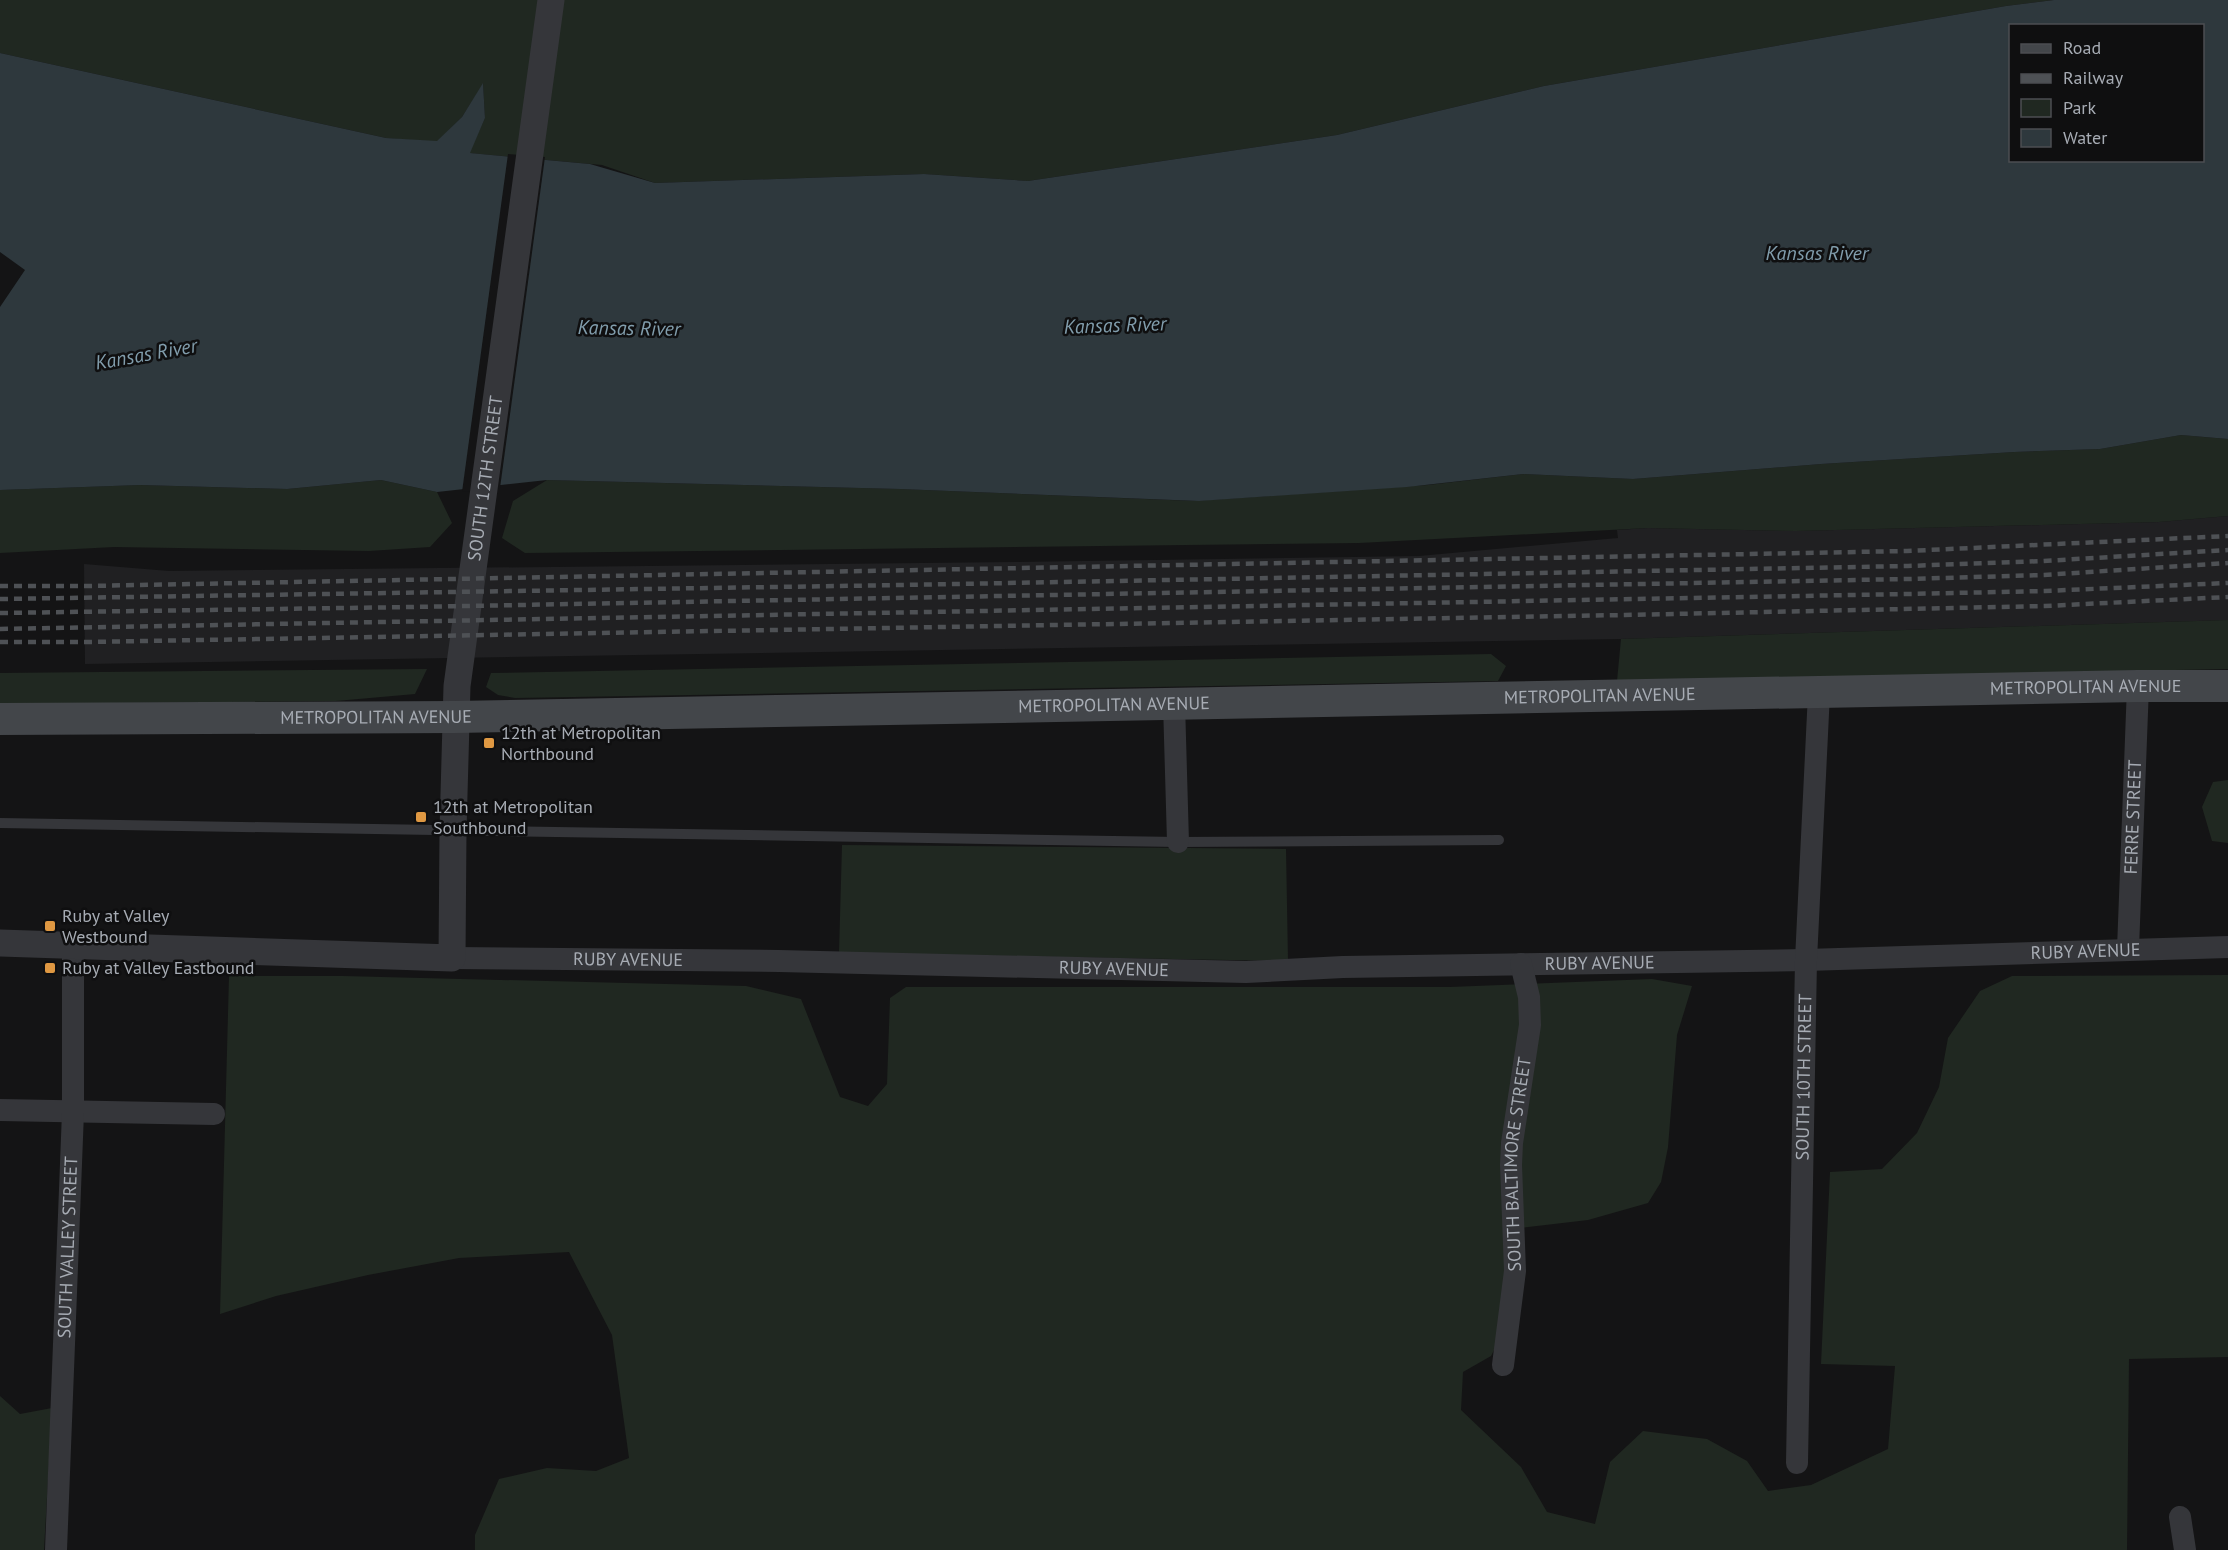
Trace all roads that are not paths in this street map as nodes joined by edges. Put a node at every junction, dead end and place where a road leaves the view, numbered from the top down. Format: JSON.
{"nodes":[{"id":1,"x":551,"y":0,"type":"edge"},
{"id":2,"x":2138,"y":686,"type":"junction"},
{"id":3,"x":2228,"y":686,"type":"edge"},
{"id":4,"x":1820,"y":693,"type":"junction"},
{"id":5,"x":456,"y":701,"type":"junction"},
{"id":6,"x":1174,"y":703,"type":"junction"},
{"id":7,"x":0,"y":719,"type":"edge"},
{"id":8,"x":0,"y":823,"type":"edge"},
{"id":9,"x":453,"y":831,"type":"junction"},
{"id":10,"x":1499,"y":840,"type":"dead end"},
{"id":11,"x":1178,"y":842,"type":"junction"},
{"id":12,"x":0,"y":943,"type":"edge"},
{"id":13,"x":73,"y":944,"type":"junction"},
{"id":14,"x":2228,"y":947,"type":"edge"},
{"id":15,"x":2127,"y":949,"type":"junction"},
{"id":16,"x":452,"y":958,"type":"junction"},
{"id":17,"x":1806,"y":960,"type":"junction"},
{"id":18,"x":1521,"y":964,"type":"junction"},
{"id":19,"x":0,"y":1110,"type":"edge"},
{"id":20,"x":73,"y":1112,"type":"junction"},
{"id":21,"x":214,"y":1114,"type":"dead end"},
{"id":22,"x":1503,"y":1365,"type":"dead end"},
{"id":23,"x":1797,"y":1463,"type":"dead end"},
{"id":24,"x":2180,"y":1517,"type":"dead end"},
{"id":25,"x":56,"y":1550,"type":"edge"},
{"id":26,"x":2185,"y":1550,"type":"edge"}],
"edges":[{"from":1,"to":5,"type":"street","name":"SOUTH 12TH STREET"},
{"from":2,"to":3,"type":"main road","name":"METROPOLITAN AVENUE"},
{"from":2,"to":4,"type":"main road","name":"METROPOLITAN AVENUE"},
{"from":2,"to":15,"type":"street","name":"FERRE STREET"},
{"from":4,"to":6,"type":"main road","name":"METROPOLITAN AVENUE"},
{"from":4,"to":17,"type":"street","name":"SOUTH 10TH STREET"},
{"from":5,"to":6,"type":"main road","name":"METROPOLITAN AVENUE"},
{"from":5,"to":7,"type":"main road","name":"METROPOLITAN AVENUE"},
{"from":5,"to":9,"type":"street","name":"SOUTH 12TH STREET"},
{"from":6,"to":11,"type":"street"},
{"from":8,"to":9,"type":"lane"},
{"from":9,"to":11,"type":"lane"},
{"from":9,"to":16,"type":"street","name":"SOUTH 12TH STREET"},
{"from":10,"to":11,"type":"lane"},
{"from":12,"to":13,"type":"street","name":"RUBY AVENUE"},
{"from":13,"to":16,"type":"street","name":"RUBY AVENUE"},
{"from":13,"to":20,"type":"street","name":"SOUTH VALLEY STREET"},
{"from":14,"to":15,"type":"street","name":"RUBY AVENUE"},
{"from":15,"to":17,"type":"street","name":"RUBY AVENUE"},
{"from":16,"to":18,"type":"street","name":"RUBY AVENUE"},
{"from":17,"to":18,"type":"street","name":"RUBY AVENUE"},
{"from":17,"to":23,"type":"street","name":"SOUTH 10TH STREET"},
{"from":18,"to":22,"type":"street","name":"SOUTH BALTIMORE STREET"},
{"from":19,"to":20,"type":"street"},
{"from":20,"to":21,"type":"street"},
{"from":20,"to":25,"type":"street","name":"SOUTH VALLEY STREET"},
{"from":24,"to":26,"type":"street"}]}
